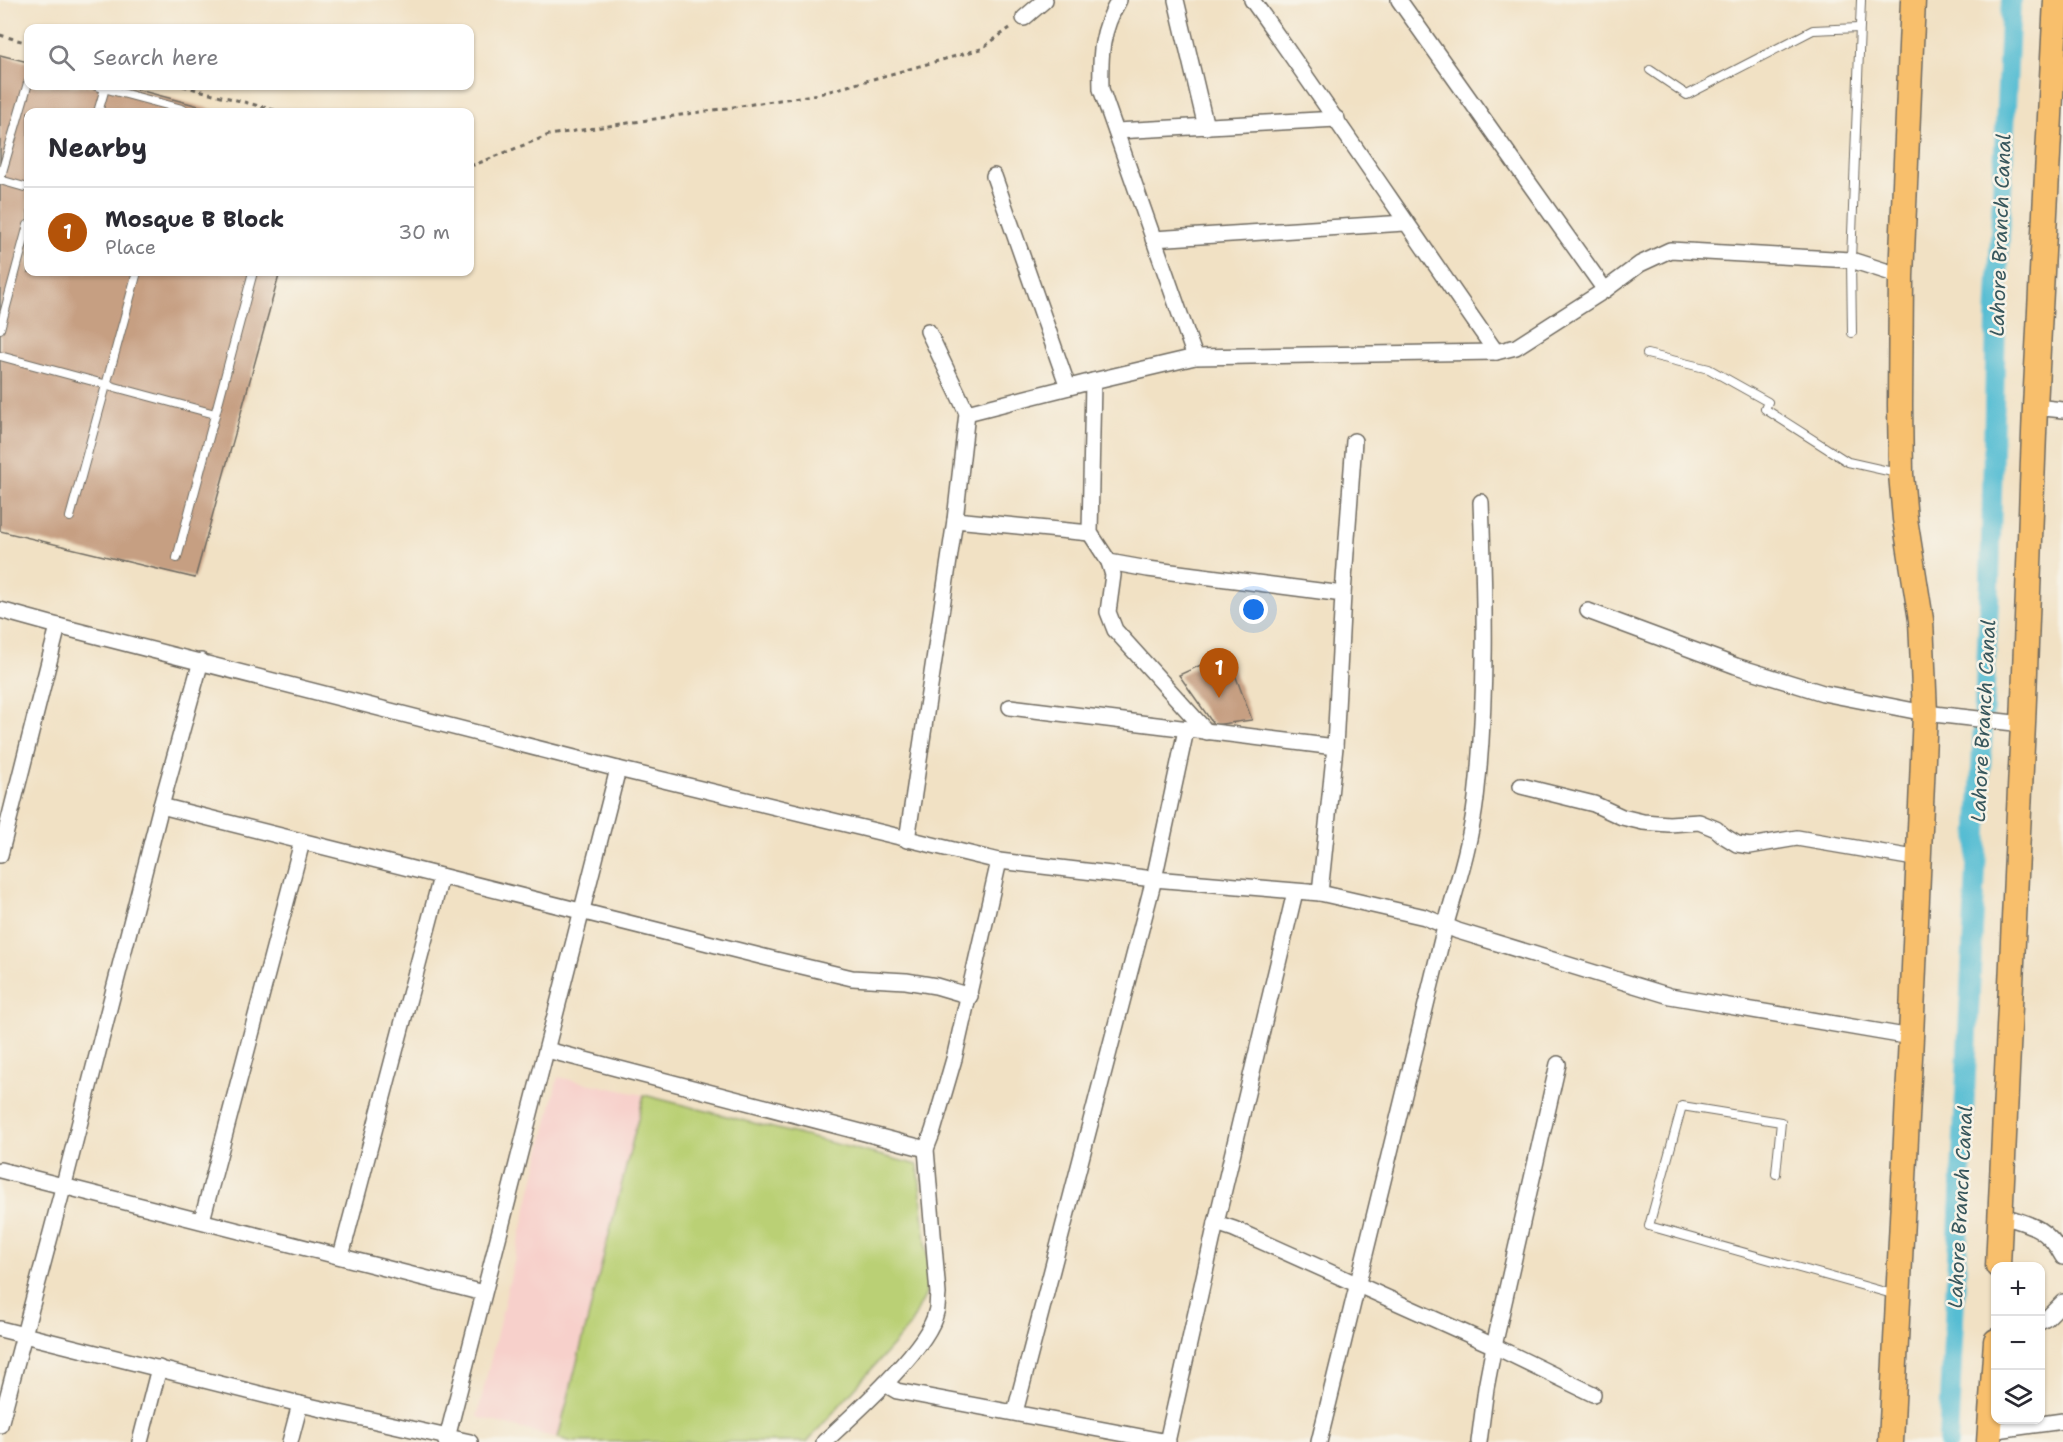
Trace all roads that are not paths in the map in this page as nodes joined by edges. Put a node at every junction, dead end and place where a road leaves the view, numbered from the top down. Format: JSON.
{"nodes":[{"id":1,"x":1045,"y":0,"type":"edge"},
{"id":2,"x":1119,"y":0,"type":"edge"},
{"id":3,"x":1176,"y":0,"type":"edge"},
{"id":4,"x":1252,"y":0,"type":"edge"},
{"id":5,"x":1399,"y":0,"type":"edge"},
{"id":6,"x":1861,"y":0,"type":"edge"},
{"id":7,"x":1913,"y":0,"type":"edge"},
{"id":8,"x":2056,"y":0,"type":"edge"},
{"id":9,"x":1024,"y":18,"type":"road end"},
{"id":10,"x":1859,"y":28,"type":"junction"},
{"id":11,"x":1650,"y":70,"type":"dead end"},
{"id":12,"x":26,"y":90,"type":"edge"},
{"id":13,"x":104,"y":90,"type":"edge"},
{"id":14,"x":112,"y":90,"type":"edge"},
{"id":15,"x":2057,"y":91,"type":"edge"},
{"id":16,"x":99,"y":108,"type":"edge"},
{"id":17,"x":174,"y":108,"type":"edge"},
{"id":18,"x":1337,"y":119,"type":"junction"},
{"id":19,"x":1206,"y":127,"type":"junction"},
{"id":20,"x":1116,"y":131,"type":"junction"},
{"id":21,"x":994,"y":176,"type":"dead end"},
{"id":22,"x":0,"y":179,"type":"edge"},
{"id":23,"x":24,"y":187,"type":"edge"},
{"id":24,"x":1404,"y":222,"type":"junction"},
{"id":25,"x":1153,"y":239,"type":"junction"},
{"id":26,"x":24,"y":240,"type":"edge"},
{"id":27,"x":1851,"y":260,"type":"junction"},
{"id":28,"x":136,"y":276,"type":"edge"},
{"id":29,"x":252,"y":276,"type":"edge"},
{"id":30,"x":1901,"y":276,"type":"junction"},
{"id":31,"x":1605,"y":290,"type":"junction"},
{"id":32,"x":0,"y":329,"type":"edge"},
{"id":33,"x":928,"y":331,"type":"dead end"},
{"id":34,"x":1852,"y":333,"type":"dead end"},
{"id":35,"x":1496,"y":352,"type":"junction"},
{"id":36,"x":1647,"y":354,"type":"dead end"},
{"id":37,"x":0,"y":356,"type":"edge"},
{"id":38,"x":1195,"y":357,"type":"junction"},
{"id":39,"x":1093,"y":381,"type":"junction"},
{"id":40,"x":106,"y":385,"type":"junction"},
{"id":41,"x":1068,"y":387,"type":"junction"},
{"id":42,"x":2035,"y":407,"type":"junction"},
{"id":43,"x":2063,"y":410,"type":"edge"},
{"id":44,"x":967,"y":413,"type":"junction"},
{"id":45,"x":215,"y":414,"type":"junction"},
{"id":46,"x":1354,"y":441,"type":"dead end"},
{"id":47,"x":1902,"y":474,"type":"junction"},
{"id":48,"x":1481,"y":502,"type":"dead end"},
{"id":49,"x":70,"y":517,"type":"dead end"},
{"id":50,"x":955,"y":520,"type":"junction"},
{"id":51,"x":1090,"y":533,"type":"junction"},
{"id":52,"x":177,"y":558,"type":"dead end"},
{"id":53,"x":1109,"y":562,"type":"junction"},
{"id":54,"x":1343,"y":594,"type":"junction"},
{"id":55,"x":0,"y":610,"type":"edge"},
{"id":56,"x":1588,"y":611,"type":"dead end"},
{"id":57,"x":58,"y":626,"type":"junction"},
{"id":58,"x":201,"y":661,"type":"junction"},
{"id":59,"x":1010,"y":707,"type":"dead end"},
{"id":60,"x":1925,"y":713,"type":"junction"},
{"id":61,"x":2023,"y":724,"type":"junction"},
{"id":62,"x":1186,"y":730,"type":"junction"},
{"id":63,"x":1207,"y":732,"type":"junction"},
{"id":64,"x":1335,"y":747,"type":"junction"},
{"id":65,"x":618,"y":769,"type":"junction"},
{"id":66,"x":1521,"y":786,"type":"dead end"},
{"id":67,"x":161,"y":806,"type":"junction"},
{"id":68,"x":907,"y":840,"type":"junction"},
{"id":69,"x":302,"y":842,"type":"junction"},
{"id":70,"x":0,"y":855,"type":"edge"},
{"id":71,"x":1920,"y":859,"type":"junction"},
{"id":72,"x":999,"y":861,"type":"junction"},
{"id":73,"x":441,"y":877,"type":"junction"},
{"id":74,"x":1154,"y":879,"type":"junction"},
{"id":75,"x":1295,"y":892,"type":"junction"},
{"id":76,"x":1320,"y":893,"type":"junction"},
{"id":77,"x":580,"y":912,"type":"junction"},
{"id":78,"x":1445,"y":927,"type":"junction"},
{"id":79,"x":969,"y":996,"type":"junction"},
{"id":80,"x":1911,"y":1037,"type":"junction"},
{"id":81,"x":547,"y":1050,"type":"junction"},
{"id":82,"x":1558,"y":1064,"type":"dead end"},
{"id":83,"x":926,"y":1149,"type":"junction"},
{"id":84,"x":0,"y":1170,"type":"edge"},
{"id":85,"x":1776,"y":1174,"type":"dead end"},
{"id":86,"x":63,"y":1188,"type":"junction"},
{"id":87,"x":2000,"y":1215,"type":"junction"},
{"id":88,"x":202,"y":1220,"type":"junction"},
{"id":89,"x":1216,"y":1222,"type":"junction"},
{"id":90,"x":341,"y":1256,"type":"junction"},
{"id":91,"x":2063,"y":1257,"type":"edge"},
{"id":92,"x":1998,"y":1262,"type":"edge"},
{"id":93,"x":1358,"y":1287,"type":"junction"},
{"id":94,"x":483,"y":1293,"type":"junction"},
{"id":95,"x":1898,"y":1296,"type":"junction"},
{"id":96,"x":2063,"y":1302,"type":"edge"},
{"id":97,"x":2045,"y":1320,"type":"edge"},
{"id":98,"x":0,"y":1329,"type":"edge"},
{"id":99,"x":23,"y":1334,"type":"junction"},
{"id":100,"x":1494,"y":1346,"type":"junction"},
{"id":101,"x":159,"y":1368,"type":"junction"},
{"id":102,"x":1993,"y":1370,"type":"edge"},
{"id":103,"x":885,"y":1384,"type":"junction"},
{"id":104,"x":1593,"y":1395,"type":"dead end"},
{"id":105,"x":300,"y":1404,"type":"junction"},
{"id":106,"x":1015,"y":1412,"type":"junction"},
{"id":107,"x":2063,"y":1421,"type":"edge"},
{"id":108,"x":0,"y":1425,"type":"edge"},
{"id":109,"x":1990,"y":1436,"type":"edge"},
{"id":110,"x":446,"y":1439,"type":"edge"},
{"id":111,"x":140,"y":1442,"type":"edge"},
{"id":112,"x":290,"y":1442,"type":"edge"},
{"id":113,"x":470,"y":1442,"type":"edge"},
{"id":114,"x":824,"y":1442,"type":"edge"},
{"id":115,"x":1167,"y":1442,"type":"edge"},
{"id":116,"x":1319,"y":1442,"type":"edge"},
{"id":117,"x":1479,"y":1442,"type":"edge"},
{"id":118,"x":1891,"y":1442,"type":"edge"}],
"edges":[{"from":1,"to":9,"type":"street"},
{"from":2,"to":20,"type":"street"},
{"from":3,"to":19,"type":"street"},
{"from":4,"to":18,"type":"street"},
{"from":5,"to":31,"type":"street"},
{"from":6,"to":10,"type":"lane"},
{"from":7,"to":30,"type":"highway"},
{"from":8,"to":15,"type":"highway"},
{"from":10,"to":11,"type":"lane"},
{"from":10,"to":27,"type":"lane"},
{"from":12,"to":22,"type":"lane"},
{"from":13,"to":16,"type":"lane"},
{"from":14,"to":17,"type":"lane"},
{"from":15,"to":42,"type":"highway"},
{"from":18,"to":19,"type":"street"},
{"from":18,"to":24,"type":"street"},
{"from":19,"to":20,"type":"street"},
{"from":20,"to":25,"type":"street"},
{"from":21,"to":41,"type":"street"},
{"from":22,"to":23,"type":"lane"},
{"from":24,"to":25,"type":"street"},
{"from":24,"to":35,"type":"street"},
{"from":25,"to":38,"type":"street"},
{"from":26,"to":32,"type":"lane"},
{"from":27,"to":30,"type":"street"},
{"from":27,"to":31,"type":"street"},
{"from":27,"to":34,"type":"lane"},
{"from":28,"to":40,"type":"lane"},
{"from":29,"to":45,"type":"lane"},
{"from":30,"to":47,"type":"highway"},
{"from":31,"to":35,"type":"street"},
{"from":33,"to":44,"type":"street"},
{"from":35,"to":38,"type":"street"},
{"from":36,"to":47,"type":"lane"},
{"from":37,"to":40,"type":"lane"},
{"from":38,"to":39,"type":"street"},
{"from":39,"to":41,"type":"street"},
{"from":39,"to":51,"type":"street"},
{"from":40,"to":45,"type":"lane"},
{"from":40,"to":49,"type":"lane"},
{"from":41,"to":44,"type":"street"},
{"from":42,"to":43,"type":"street"},
{"from":42,"to":61,"type":"highway"},
{"from":44,"to":50,"type":"street"},
{"from":45,"to":52,"type":"lane"},
{"from":46,"to":54,"type":"street"},
{"from":47,"to":60,"type":"highway"},
{"from":48,"to":78,"type":"street"},
{"from":50,"to":51,"type":"street"},
{"from":50,"to":68,"type":"street"},
{"from":51,"to":53,"type":"street"},
{"from":53,"to":54,"type":"street"},
{"from":53,"to":63,"type":"street"},
{"from":54,"to":64,"type":"street"},
{"from":55,"to":57,"type":"street"},
{"from":56,"to":60,"type":"street"},
{"from":57,"to":58,"type":"street"},
{"from":57,"to":70,"type":"street"},
{"from":58,"to":65,"type":"street"},
{"from":58,"to":67,"type":"street"},
{"from":59,"to":62,"type":"street"},
{"from":60,"to":61,"type":"street"},
{"from":60,"to":71,"type":"highway"},
{"from":61,"to":87,"type":"highway"},
{"from":62,"to":63,"type":"street"},
{"from":62,"to":74,"type":"street"},
{"from":63,"to":64,"type":"street"},
{"from":64,"to":76,"type":"street"},
{"from":65,"to":68,"type":"street"},
{"from":65,"to":77,"type":"street"},
{"from":66,"to":71,"type":"street"},
{"from":67,"to":69,"type":"street"},
{"from":67,"to":86,"type":"street"},
{"from":68,"to":72,"type":"street"},
{"from":69,"to":73,"type":"street"},
{"from":69,"to":88,"type":"street"},
{"from":71,"to":80,"type":"highway"},
{"from":72,"to":74,"type":"street"},
{"from":72,"to":79,"type":"street"},
{"from":73,"to":77,"type":"street"},
{"from":73,"to":90,"type":"street"},
{"from":74,"to":75,"type":"street"},
{"from":74,"to":106,"type":"street"},
{"from":75,"to":76,"type":"street"},
{"from":75,"to":89,"type":"street"},
{"from":76,"to":78,"type":"street"},
{"from":77,"to":79,"type":"street"},
{"from":77,"to":81,"type":"street"},
{"from":78,"to":80,"type":"street"},
{"from":78,"to":93,"type":"street"},
{"from":79,"to":83,"type":"street"},
{"from":80,"to":95,"type":"highway"},
{"from":81,"to":83,"type":"street"},
{"from":81,"to":94,"type":"street"},
{"from":82,"to":100,"type":"street"},
{"from":83,"to":103,"type":"street"},
{"from":84,"to":86,"type":"street"},
{"from":85,"to":95,"type":"lane"},
{"from":86,"to":88,"type":"street"},
{"from":86,"to":99,"type":"street"},
{"from":87,"to":91,"type":"street"},
{"from":87,"to":92,"type":"highway"},
{"from":88,"to":90,"type":"street"},
{"from":89,"to":93,"type":"street"},
{"from":89,"to":115,"type":"street"},
{"from":90,"to":94,"type":"street"},
{"from":93,"to":100,"type":"street"},
{"from":93,"to":116,"type":"street"},
{"from":94,"to":110,"type":"street"},
{"from":95,"to":118,"type":"highway"},
{"from":96,"to":97,"type":"street"},
{"from":98,"to":99,"type":"street"},
{"from":99,"to":101,"type":"street"},
{"from":99,"to":108,"type":"street"},
{"from":100,"to":104,"type":"street"},
{"from":100,"to":117,"type":"street"},
{"from":101,"to":105,"type":"street"},
{"from":101,"to":111,"type":"street"},
{"from":102,"to":109,"type":"highway"},
{"from":103,"to":106,"type":"street"},
{"from":103,"to":114,"type":"street"},
{"from":105,"to":110,"type":"street"},
{"from":105,"to":112,"type":"street"},
{"from":106,"to":115,"type":"street"},
{"from":107,"to":109,"type":"street"},
{"from":110,"to":113,"type":"street"}]}
